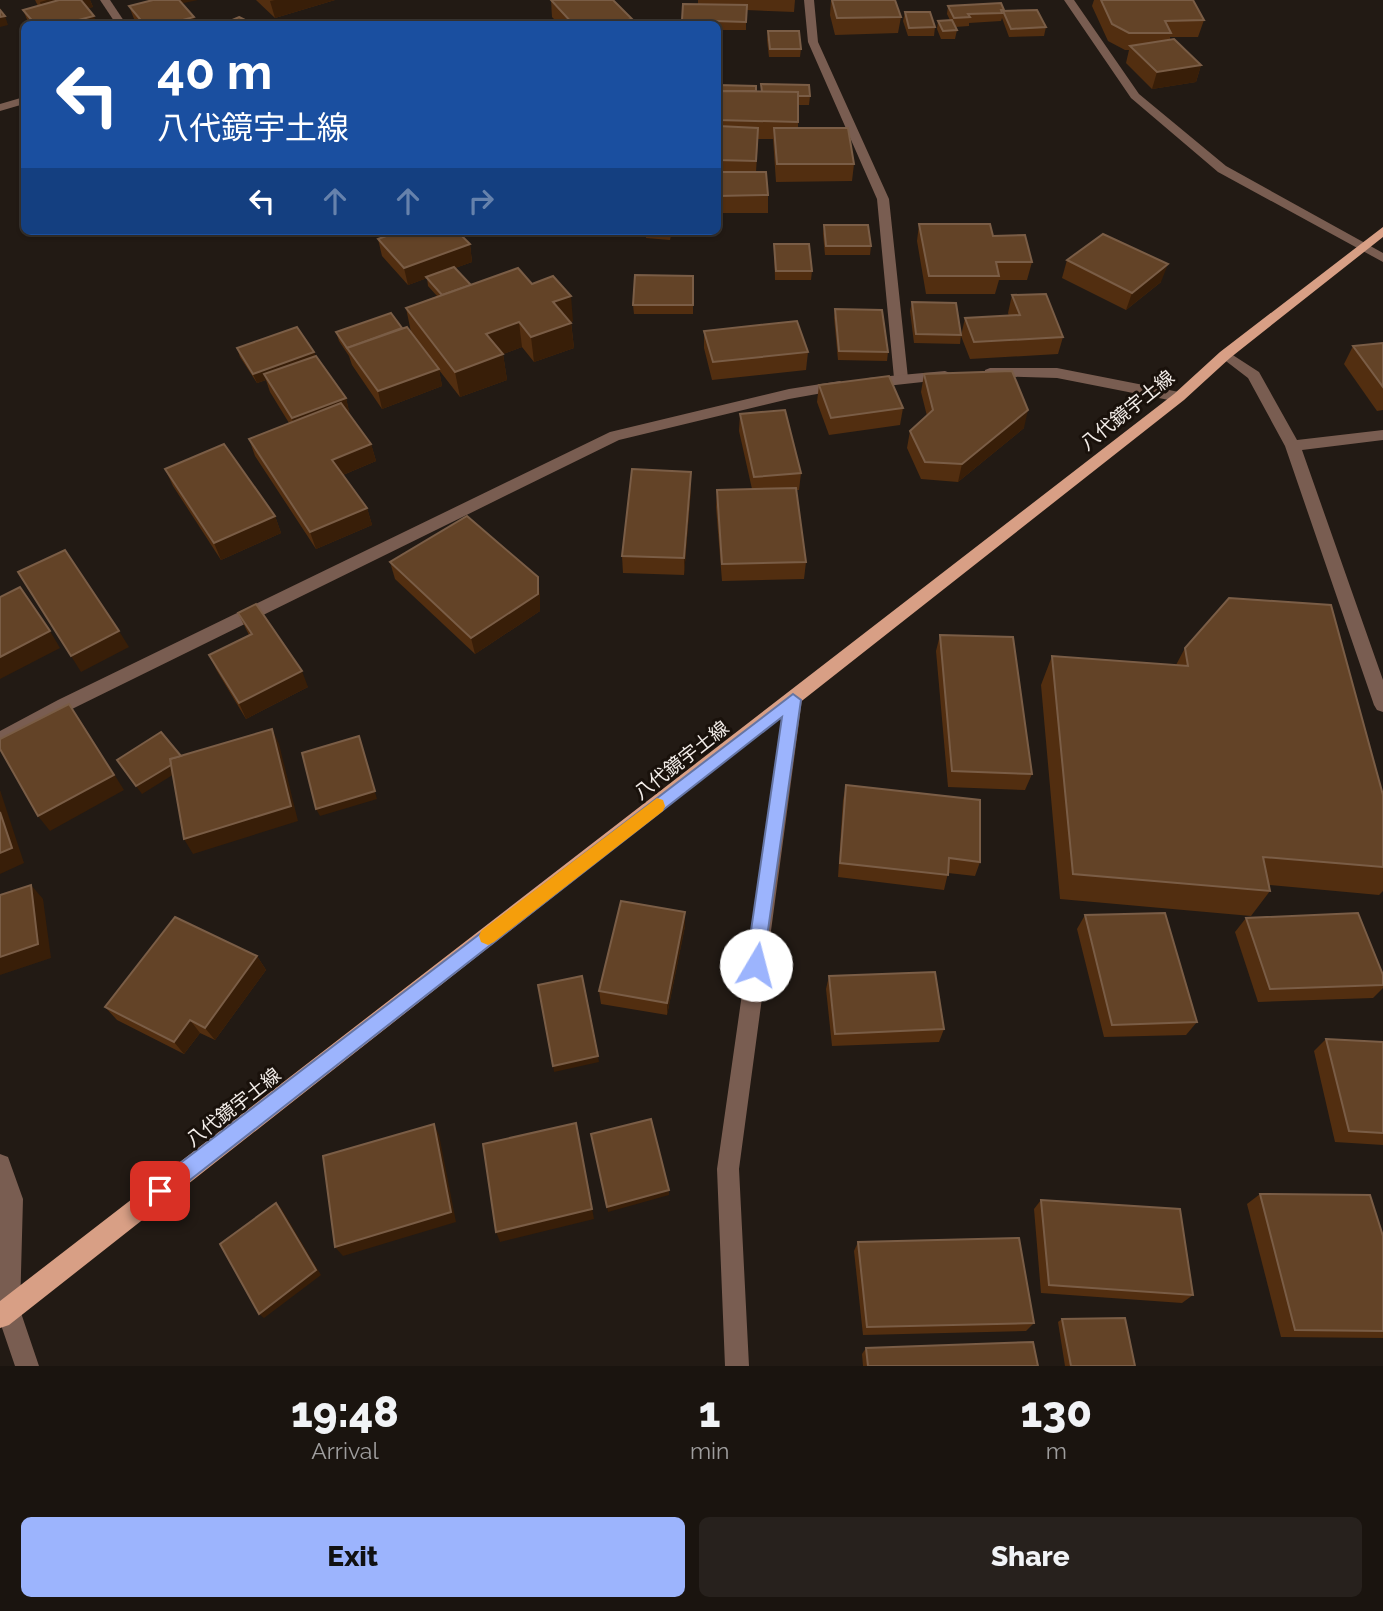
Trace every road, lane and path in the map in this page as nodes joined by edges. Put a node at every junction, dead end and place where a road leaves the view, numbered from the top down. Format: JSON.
{"nodes":[{"id":1,"x":105,"y":0,"type":"edge"},
{"id":2,"x":809,"y":0,"type":"edge"},
{"id":3,"x":1069,"y":0,"type":"edge"},
{"id":4,"x":119,"y":21,"type":"edge"},
{"id":5,"x":21,"y":101,"type":"edge"},
{"id":6,"x":0,"y":108,"type":"edge"},
{"id":7,"x":1383,"y":231,"type":"edge"},
{"id":8,"x":1363,"y":248,"type":"junction"},
{"id":9,"x":1383,"y":258,"type":"edge"},
{"id":10,"x":1225,"y":355,"type":"junction"},
{"id":11,"x":901,"y":378,"type":"junction"},
{"id":12,"x":1179,"y":397,"type":"junction"},
{"id":13,"x":1383,"y":435,"type":"edge"},
{"id":14,"x":1293,"y":446,"type":"junction"},
{"id":15,"x":793,"y":700,"type":"junction"},
{"id":16,"x":1383,"y":705,"type":"edge"},
{"id":17,"x":0,"y":740,"type":"edge"},
{"id":18,"x":0,"y":1165,"type":"edge"},
{"id":19,"x":4,"y":1313,"type":"edge"},
{"id":20,"x":27,"y":1366,"type":"edge"},
{"id":21,"x":737,"y":1366,"type":"edge"}],
"edges":[{"from":1,"to":4,"type":"street"},
{"from":2,"to":11,"type":"street"},
{"from":3,"to":8,"type":"street"},
{"from":5,"to":6,"type":"street"},
{"from":7,"to":8,"type":"main road","name":"八代鏡宇土線"},
{"from":8,"to":9,"type":"street"},
{"from":8,"to":10,"type":"main road","name":"八代鏡宇土線"},
{"from":10,"to":12,"type":"main road","name":"八代鏡宇土線"},
{"from":10,"to":14,"type":"street"},
{"from":11,"to":12,"type":"street"},
{"from":11,"to":17,"type":"street"},
{"from":12,"to":15,"type":"main road","name":"八代鏡宇土線"},
{"from":13,"to":14,"type":"street"},
{"from":14,"to":16,"type":"street"},
{"from":15,"to":19,"type":"main road","name":"八代鏡宇土線"},
{"from":15,"to":21,"type":"street"},
{"from":18,"to":19,"type":"street"},
{"from":19,"to":20,"type":"street"}]}
